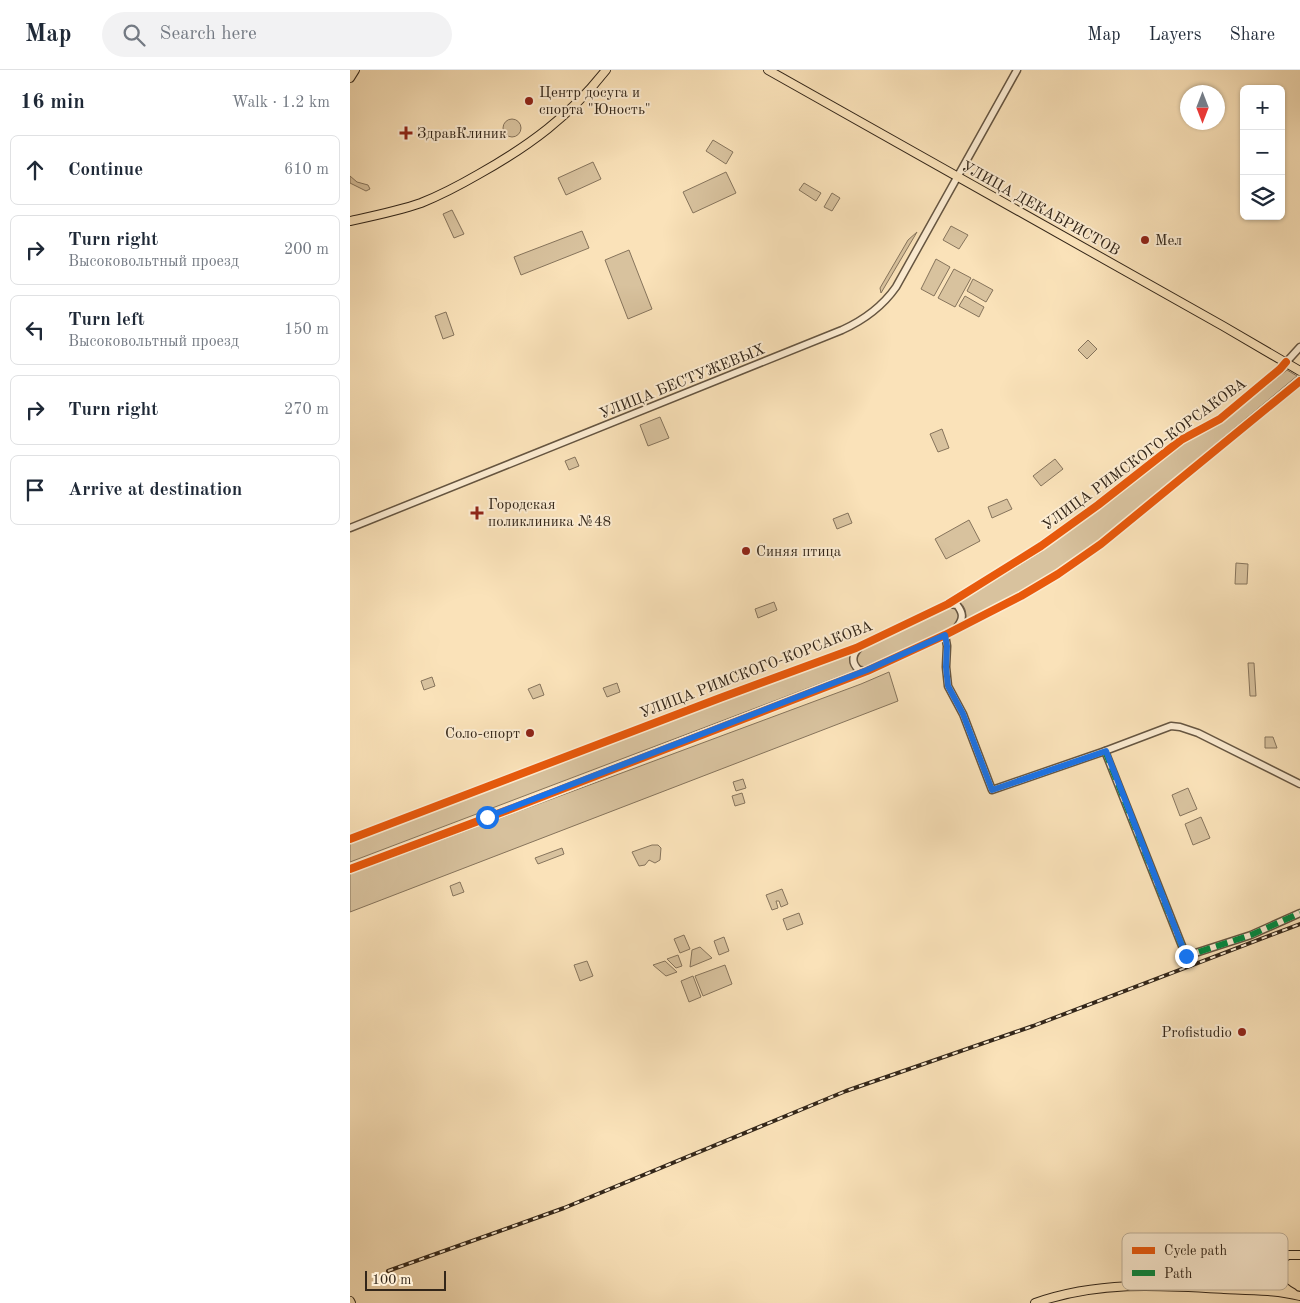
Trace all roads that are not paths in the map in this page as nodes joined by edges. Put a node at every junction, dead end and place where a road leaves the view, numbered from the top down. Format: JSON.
{"nodes":[{"id":1,"x":355,"y":70,"type":"edge"},
{"id":2,"x":606,"y":70,"type":"edge"},
{"id":3,"x":768,"y":70,"type":"edge"},
{"id":4,"x":1017,"y":70,"type":"edge"},
{"id":5,"x":350,"y":78,"type":"edge"},
{"id":6,"x":957,"y":177,"type":"junction"},
{"id":7,"x":350,"y":222,"type":"edge"},
{"id":8,"x":1300,"y":347,"type":"edge"},
{"id":9,"x":1286,"y":362,"type":"junction"},
{"id":10,"x":1300,"y":371,"type":"edge"},
{"id":11,"x":1300,"y":381,"type":"edge"},
{"id":12,"x":350,"y":528,"type":"edge"},
{"id":13,"x":948,"y":604,"type":"junction"},
{"id":14,"x":955,"y":630,"type":"junction"},
{"id":15,"x":945,"y":635,"type":"junction"},
{"id":16,"x":861,"y":646,"type":"junction"},
{"id":17,"x":867,"y":670,"type":"junction"},
{"id":18,"x":1106,"y":751,"type":"junction"},
{"id":19,"x":1300,"y":784,"type":"edge"},
{"id":20,"x":350,"y":839,"type":"edge"},
{"id":21,"x":350,"y":869,"type":"edge"},
{"id":22,"x":1300,"y":913,"type":"edge"},
{"id":23,"x":1290,"y":1255,"type":"edge"},
{"id":24,"x":1300,"y":1255,"type":"edge"},
{"id":25,"x":1122,"y":1286,"type":"edge"},
{"id":26,"x":1233,"y":1290,"type":"edge"},
{"id":27,"x":1297,"y":1295,"type":"edge"},
{"id":28,"x":1035,"y":1303,"type":"edge"}],
"edges":[{"from":1,"to":5,"type":"main road"},
{"from":2,"to":7,"type":"main road"},
{"from":3,"to":6,"type":"main road","name":"УЛИЦА ДЕКАБРИСТОВ"},
{"from":4,"to":6,"type":"street","name":"УЛИЦА БЕСТУЖЕВЫХ"},
{"from":6,"to":9,"type":"main road","name":"УЛИЦА ДЕКАБРИСТОВ"},
{"from":6,"to":12,"type":"street","name":"УЛИЦА БЕСТУЖЕВЫХ"},
{"from":8,"to":9,"type":"street","name":"УЛИЦА РИМСКОГО-КОРСАКОВА"},
{"from":9,"to":10,"type":"main road","name":"УЛИЦА ДЕКАБРИСТОВ"},
{"from":9,"to":13,"type":"street","name":"УЛИЦА РИМСКОГО-КОРСАКОВА"},
{"from":11,"to":14,"type":"street"},
{"from":13,"to":14,"type":"street"},
{"from":13,"to":16,"type":"street","name":"УЛИЦА РИМСКОГО-КОРСАКОВА"},
{"from":14,"to":15,"type":"street"},
{"from":15,"to":17,"type":"street"},
{"from":15,"to":18,"type":"street"},
{"from":16,"to":17,"type":"street"},
{"from":16,"to":20,"type":"street","name":"УЛИЦА РИМСКОГО-КОРСАКОВА"},
{"from":17,"to":21,"type":"street"},
{"from":18,"to":19,"type":"street"},
{"from":18,"to":22,"type":"street"},
{"from":23,"to":24,"type":"main road"},
{"from":25,"to":28,"type":"main road"},
{"from":26,"to":27,"type":"main road"}]}
